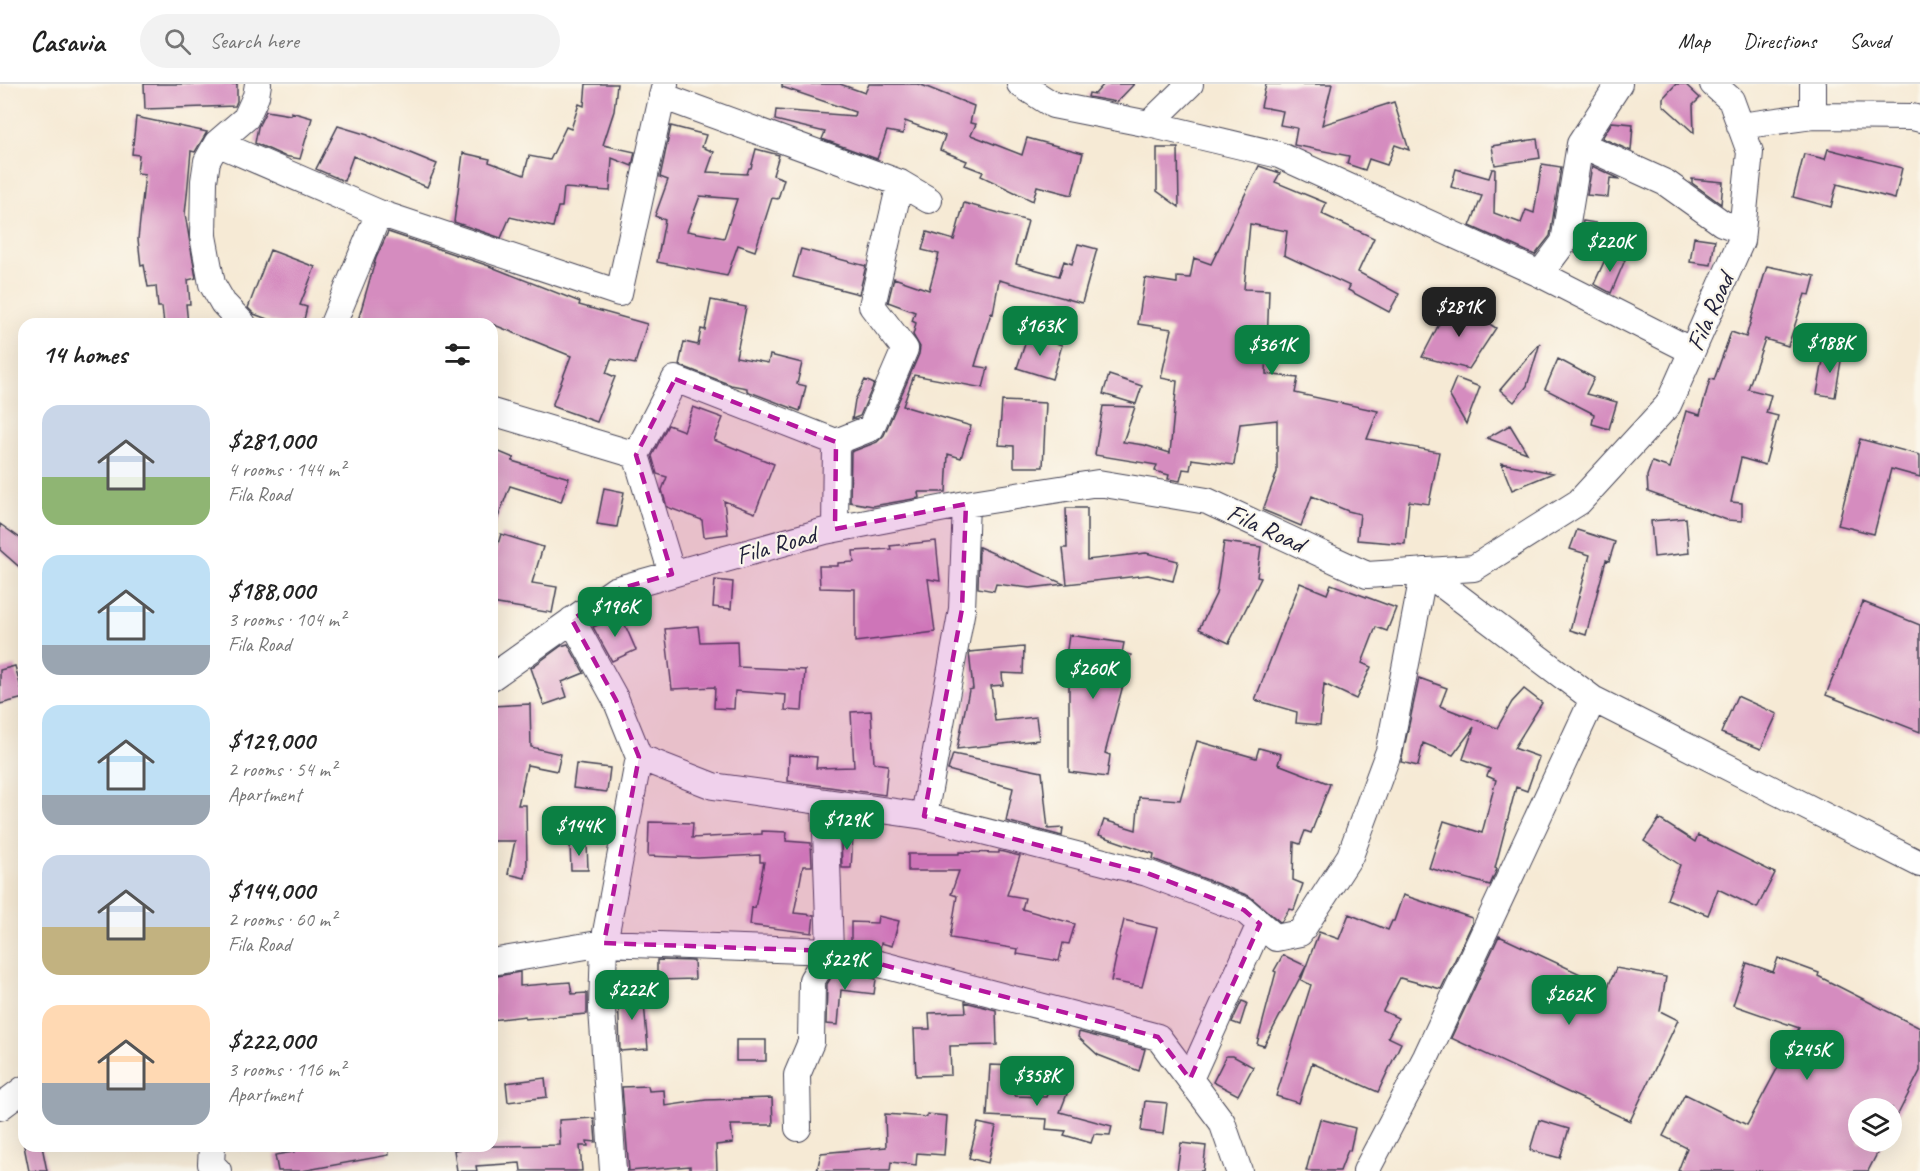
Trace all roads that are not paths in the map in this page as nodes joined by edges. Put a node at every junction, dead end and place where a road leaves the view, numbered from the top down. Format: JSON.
{"nodes":[{"id":1,"x":258,"y":84,"type":"edge"},
{"id":2,"x":1020,"y":84,"type":"edge"},
{"id":3,"x":1190,"y":84,"type":"edge"},
{"id":4,"x":1619,"y":84,"type":"edge"},
{"id":5,"x":1713,"y":84,"type":"edge"},
{"id":6,"x":1813,"y":84,"type":"edge"},
{"id":7,"x":663,"y":90,"type":"edge"},
{"id":8,"x":1813,"y":116,"type":"junction"},
{"id":9,"x":1920,"y":119,"type":"edge"},
{"id":10,"x":1149,"y":124,"type":"junction"},
{"id":11,"x":1740,"y":126,"type":"junction"},
{"id":12,"x":217,"y":143,"type":"junction"},
{"id":13,"x":1580,"y":144,"type":"junction"},
{"id":14,"x":900,"y":183,"type":"junction"},
{"id":15,"x":929,"y":200,"type":"dead end"},
{"id":16,"x":378,"y":213,"type":"junction"},
{"id":17,"x":1742,"y":230,"type":"junction"},
{"id":18,"x":1539,"y":274,"type":"junction"},
{"id":19,"x":237,"y":318,"type":"edge"},
{"id":20,"x":335,"y":318,"type":"edge"},
{"id":21,"x":1692,"y":351,"type":"junction"},
{"id":22,"x":498,"y":414,"type":"edge"},
{"id":23,"x":836,"y":442,"type":"junction"},
{"id":24,"x":636,"y":455,"type":"junction"},
{"id":25,"x":966,"y":504,"type":"junction"},
{"id":26,"x":835,"y":529,"type":"junction"},
{"id":27,"x":1424,"y":571,"type":"junction"},
{"id":28,"x":672,"y":574,"type":"junction"},
{"id":29,"x":572,"y":620,"type":"junction"},
{"id":30,"x":498,"y":673,"type":"edge"},
{"id":31,"x":1593,"y":699,"type":"junction"},
{"id":32,"x":639,"y":757,"type":"junction"},
{"id":33,"x":825,"y":802,"type":"junction"},
{"id":34,"x":924,"y":816,"type":"junction"},
{"id":35,"x":1920,"y":864,"type":"edge"},
{"id":36,"x":1260,"y":924,"type":"junction"},
{"id":37,"x":604,"y":943,"type":"junction"},
{"id":38,"x":830,"y":951,"type":"junction"},
{"id":39,"x":498,"y":961,"type":"edge"},
{"id":40,"x":1190,"y":1079,"type":"junction"},
{"id":41,"x":18,"y":1094,"type":"edge"},
{"id":42,"x":0,"y":1107,"type":"edge"},
{"id":43,"x":798,"y":1128,"type":"dead end"},
{"id":44,"x":212,"y":1152,"type":"edge"},
{"id":45,"x":218,"y":1171,"type":"edge"},
{"id":46,"x":613,"y":1171,"type":"edge"},
{"id":47,"x":1239,"y":1171,"type":"edge"},
{"id":48,"x":1366,"y":1171,"type":"edge"}],
"edges":[{"from":1,"to":12,"type":"street"},
{"from":2,"to":10,"type":"street"},
{"from":3,"to":10,"type":"street"},
{"from":4,"to":13,"type":"street"},
{"from":5,"to":11,"type":"street","name":"Fila Road"},
{"from":6,"to":8,"type":"street"},
{"from":7,"to":14,"type":"street"},
{"from":7,"to":16,"type":"street"},
{"from":8,"to":9,"type":"street"},
{"from":8,"to":11,"type":"street"},
{"from":10,"to":18,"type":"street"},
{"from":11,"to":17,"type":"street","name":"Fila Road"},
{"from":12,"to":16,"type":"street"},
{"from":12,"to":19,"type":"street"},
{"from":13,"to":17,"type":"street"},
{"from":13,"to":18,"type":"street"},
{"from":14,"to":15,"type":"street"},
{"from":14,"to":23,"type":"street"},
{"from":16,"to":20,"type":"street"},
{"from":17,"to":21,"type":"street","name":"Fila Road"},
{"from":18,"to":21,"type":"street"},
{"from":21,"to":27,"type":"street","name":"Fila Road"},
{"from":22,"to":24,"type":"street"},
{"from":23,"to":24,"type":"street"},
{"from":23,"to":26,"type":"street"},
{"from":24,"to":28,"type":"street"},
{"from":25,"to":26,"type":"street","name":"Fila Road"},
{"from":25,"to":27,"type":"street","name":"Fila Road"},
{"from":25,"to":34,"type":"street"},
{"from":26,"to":28,"type":"street","name":"Fila Road"},
{"from":27,"to":31,"type":"street"},
{"from":27,"to":36,"type":"street"},
{"from":28,"to":29,"type":"street","name":"Fila Road"},
{"from":29,"to":30,"type":"street","name":"Fila Road"},
{"from":29,"to":32,"type":"street"},
{"from":31,"to":35,"type":"street"},
{"from":31,"to":48,"type":"street"},
{"from":32,"to":33,"type":"street"},
{"from":32,"to":37,"type":"street"},
{"from":33,"to":34,"type":"street"},
{"from":33,"to":38,"type":"street"},
{"from":34,"to":36,"type":"street"},
{"from":36,"to":40,"type":"street"},
{"from":37,"to":38,"type":"street"},
{"from":37,"to":39,"type":"street"},
{"from":37,"to":46,"type":"street"},
{"from":38,"to":40,"type":"street"},
{"from":38,"to":43,"type":"street"},
{"from":40,"to":47,"type":"street"},
{"from":41,"to":42,"type":"street"},
{"from":44,"to":45,"type":"street"}]}
